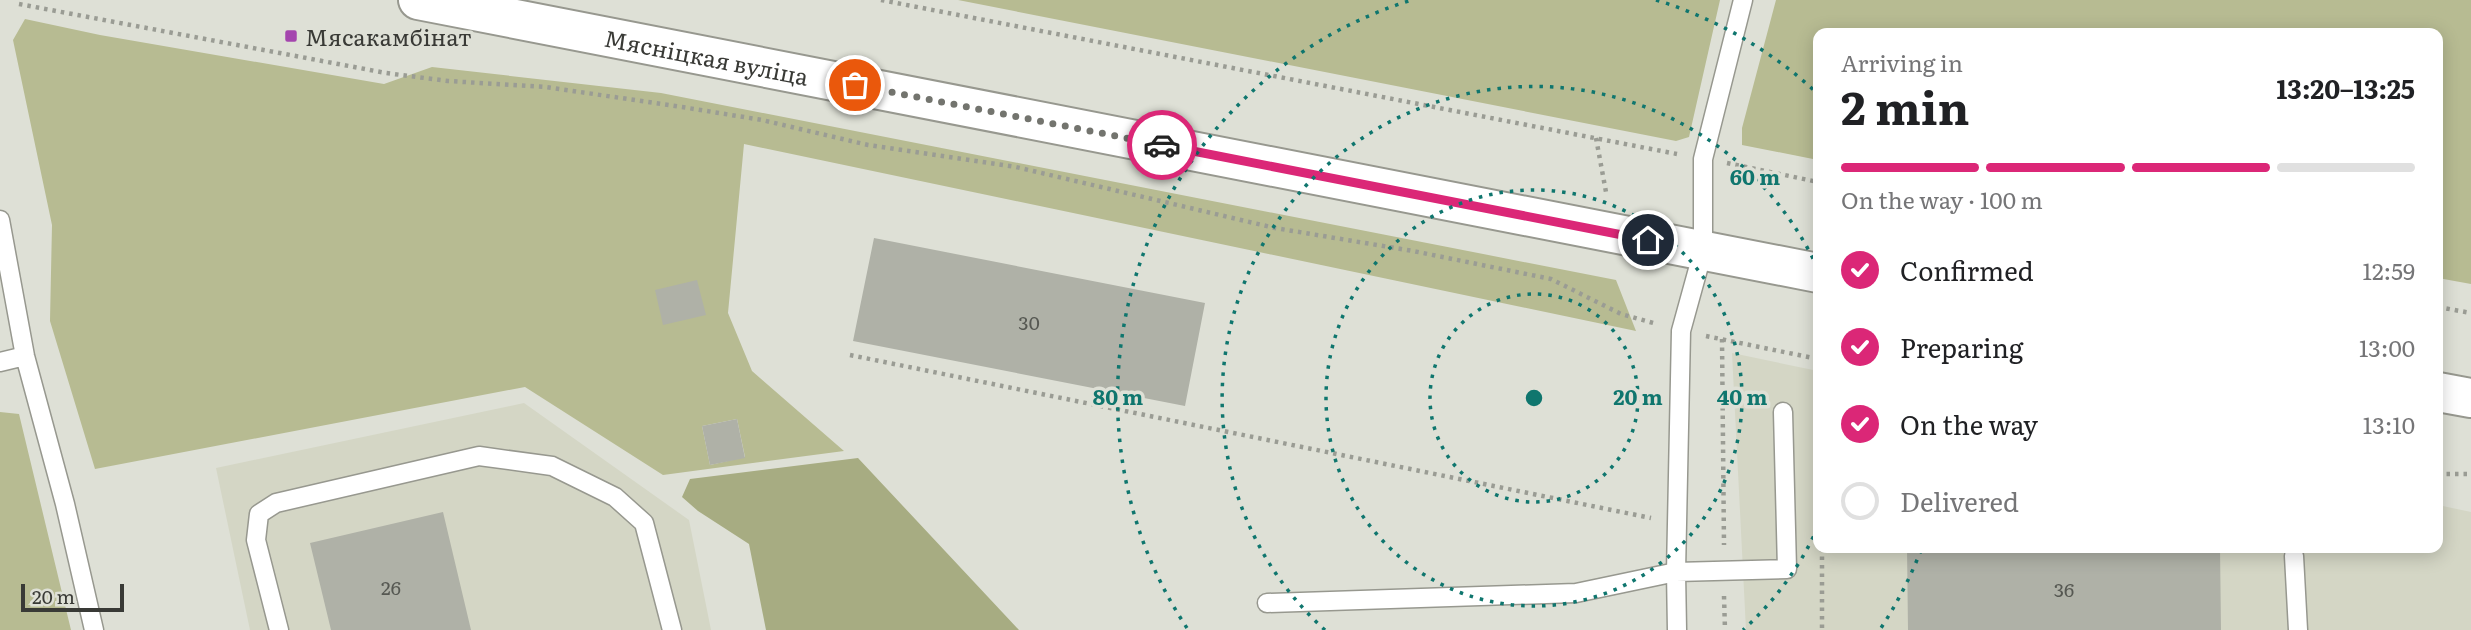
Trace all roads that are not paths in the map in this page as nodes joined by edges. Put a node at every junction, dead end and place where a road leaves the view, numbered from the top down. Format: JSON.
{"nodes":[{"id":1,"x":418,"y":0,"type":"edge"},
{"id":2,"x":1743,"y":0,"type":"edge"},
{"id":3,"x":0,"y":220,"type":"edge"},
{"id":4,"x":1703,"y":251,"type":"junction"},
{"id":5,"x":1813,"y":272,"type":"edge"},
{"id":6,"x":25,"y":356,"type":"junction"},
{"id":7,"x":0,"y":362,"type":"edge"},
{"id":8,"x":2443,"y":393,"type":"edge"},
{"id":9,"x":2471,"y":398,"type":"edge"},
{"id":10,"x":1783,"y":412,"type":"dead end"},
{"id":11,"x":2294,"y":556,"type":"dead end"},
{"id":12,"x":1676,"y":572,"type":"junction"},
{"id":13,"x":1268,"y":603,"type":"dead end"},
{"id":14,"x":94,"y":630,"type":"edge"},
{"id":15,"x":279,"y":630,"type":"edge"},
{"id":16,"x":672,"y":630,"type":"edge"},
{"id":17,"x":1677,"y":630,"type":"edge"},
{"id":18,"x":2298,"y":630,"type":"edge"}],
"edges":[{"from":1,"to":4,"type":"main road","name":"Мясніцкая вуліца"},
{"from":2,"to":4,"type":"lane"},
{"from":3,"to":6,"type":"lane"},
{"from":4,"to":5,"type":"main road","name":"Мясніцкая вуліца"},
{"from":4,"to":12,"type":"lane"},
{"from":6,"to":7,"type":"lane"},
{"from":6,"to":14,"type":"lane"},
{"from":8,"to":9,"type":"main road"},
{"from":10,"to":12,"type":"lane"},
{"from":11,"to":18,"type":"lane"},
{"from":12,"to":13,"type":"lane"},
{"from":12,"to":17,"type":"lane"},
{"from":15,"to":16,"type":"lane"}]}
